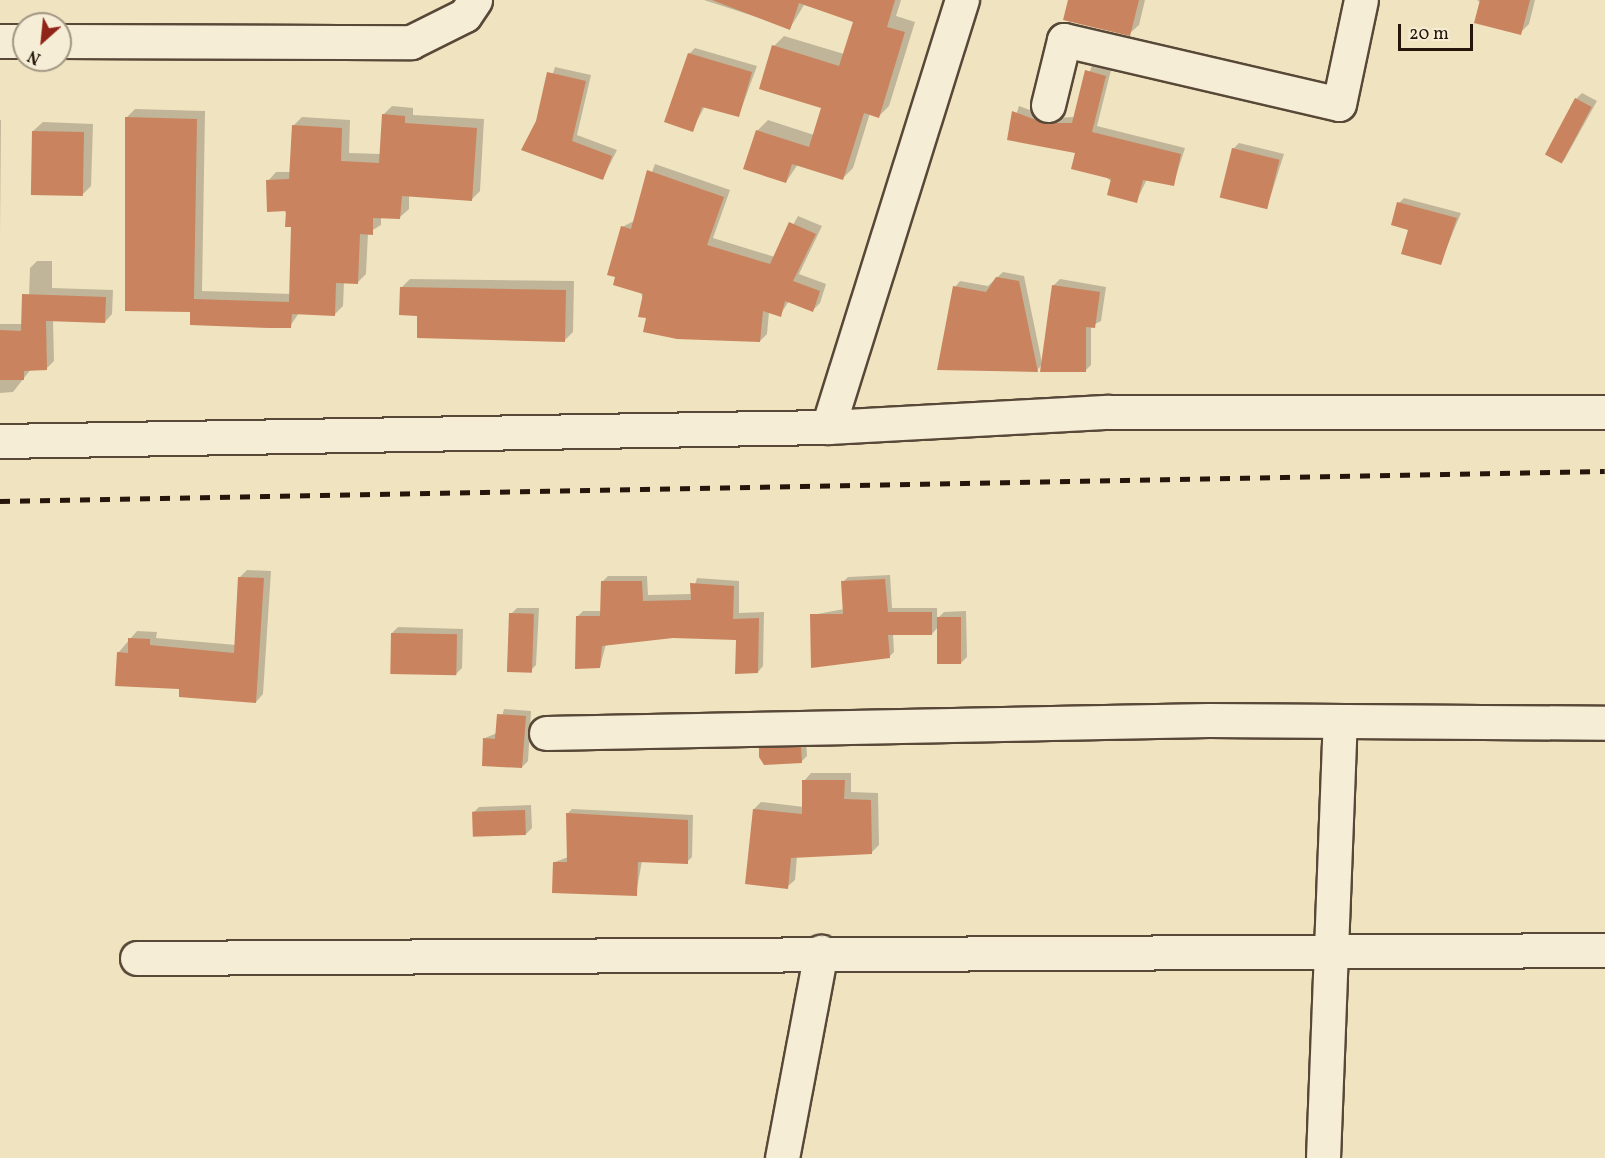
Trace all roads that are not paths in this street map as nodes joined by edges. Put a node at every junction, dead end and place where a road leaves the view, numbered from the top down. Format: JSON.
{"nodes":[{"id":1,"x":475,"y":0,"type":"edge"},
{"id":2,"x":962,"y":0,"type":"edge"},
{"id":3,"x":1361,"y":0,"type":"edge"},
{"id":4,"x":72,"y":41,"type":"edge"},
{"id":5,"x":1048,"y":105,"type":"dead end"},
{"id":6,"x":1605,"y":412,"type":"edge"},
{"id":7,"x":828,"y":427,"type":"junction"},
{"id":8,"x":0,"y":441,"type":"edge"},
{"id":9,"x":1340,"y":721,"type":"junction"},
{"id":10,"x":1605,"y":723,"type":"edge"},
{"id":11,"x":546,"y":733,"type":"dead end"},
{"id":12,"x":1328,"y":950,"type":"junction"},
{"id":13,"x":1605,"y":950,"type":"edge"},
{"id":14,"x":821,"y":952,"type":"junction"},
{"id":15,"x":137,"y":958,"type":"dead end"},
{"id":16,"x":782,"y":1158,"type":"edge"},
{"id":17,"x":1323,"y":1158,"type":"edge"}],
"edges":[{"from":1,"to":4,"type":"street"},
{"from":2,"to":7,"type":"street"},
{"from":3,"to":5,"type":"street"},
{"from":6,"to":7,"type":"street"},
{"from":7,"to":8,"type":"street"},
{"from":9,"to":10,"type":"street"},
{"from":9,"to":11,"type":"street"},
{"from":9,"to":12,"type":"street"},
{"from":12,"to":13,"type":"street"},
{"from":12,"to":14,"type":"street"},
{"from":12,"to":17,"type":"street"},
{"from":14,"to":15,"type":"street"},
{"from":14,"to":16,"type":"street"}]}
